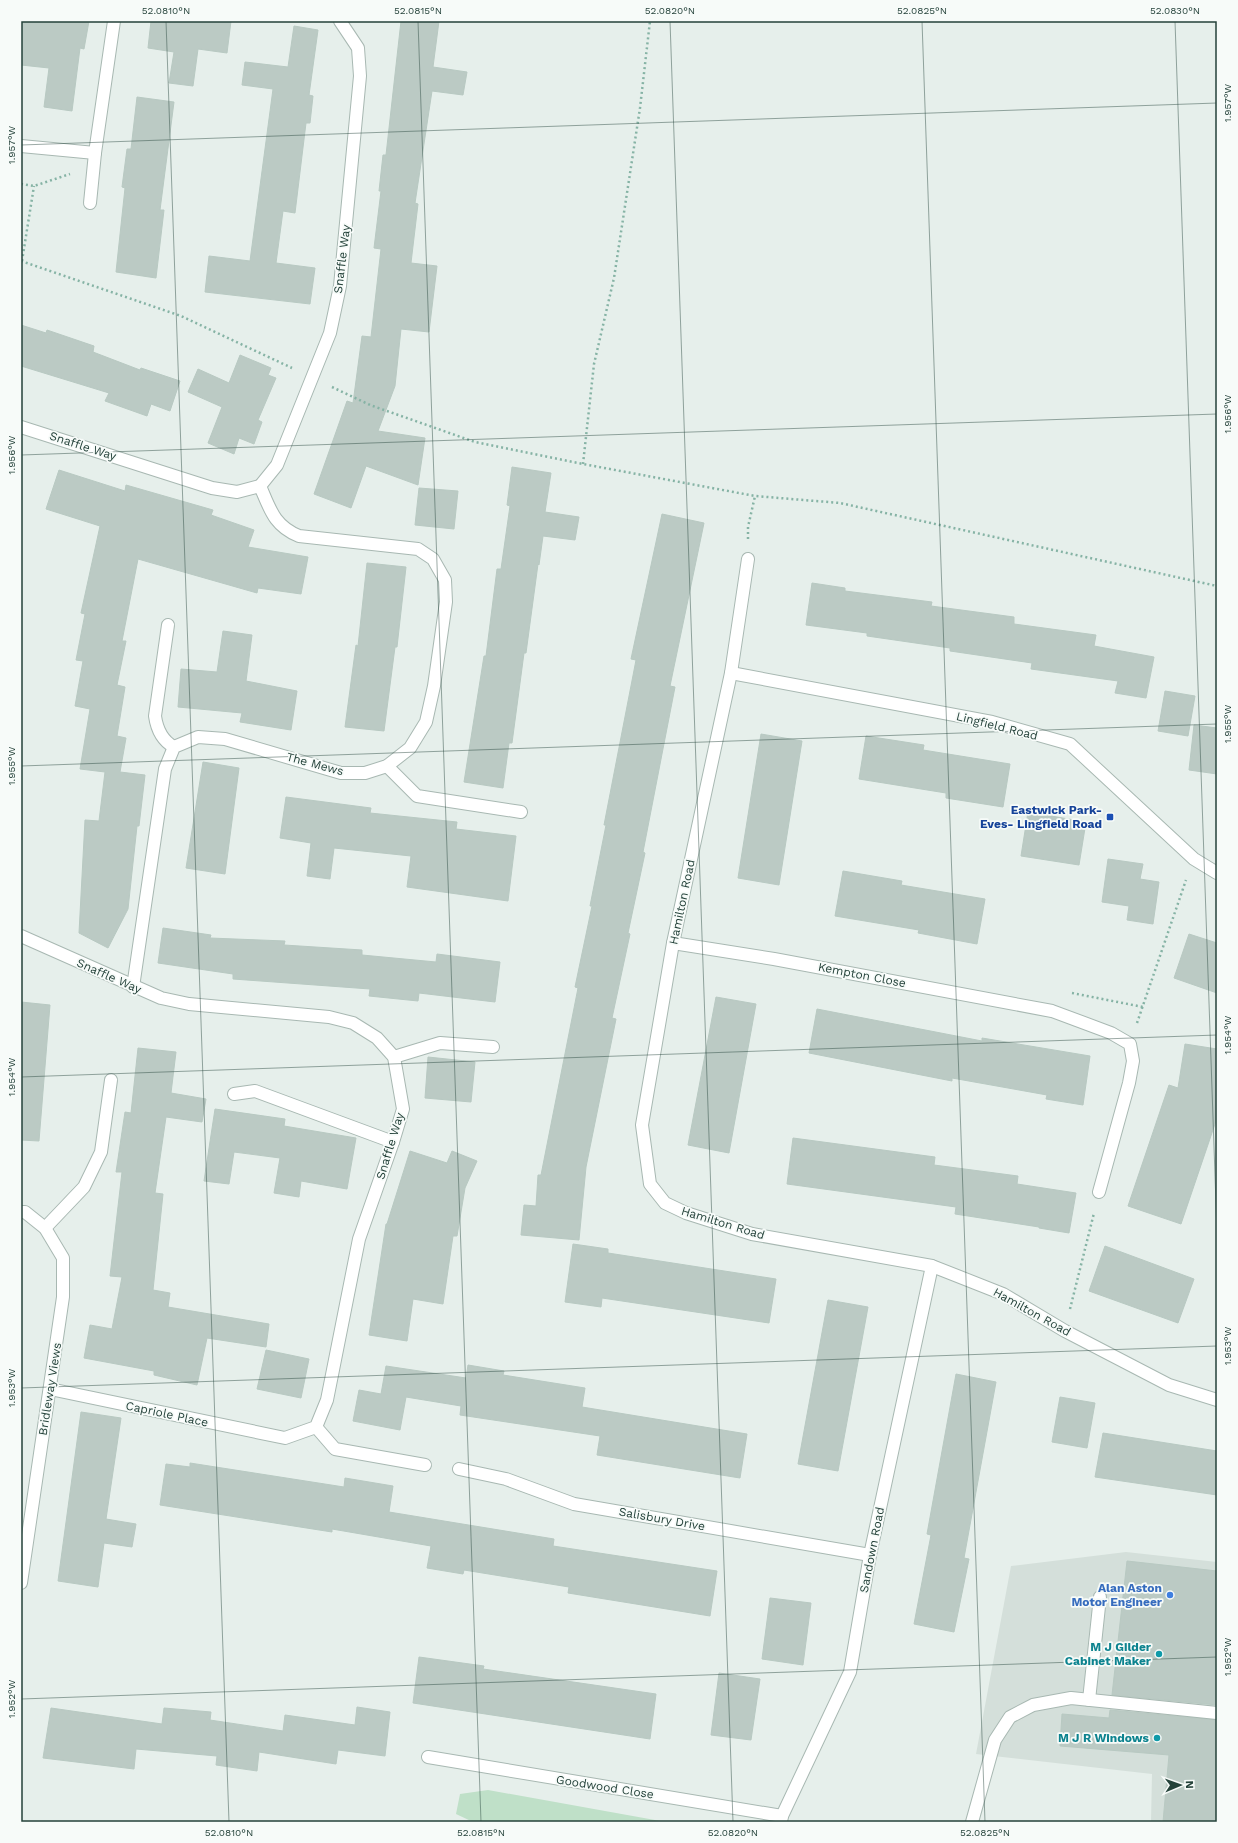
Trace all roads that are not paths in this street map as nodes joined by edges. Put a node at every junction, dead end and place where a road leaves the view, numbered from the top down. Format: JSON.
{"nodes":[{"id":1,"x":114,"y":21,"type":"edge"},
{"id":2,"x":340,"y":21,"type":"edge"},
{"id":3,"x":21,"y":146,"type":"edge"},
{"id":4,"x":95,"y":153,"type":"junction"},
{"id":5,"x":90,"y":203,"type":"dead end"},
{"id":6,"x":21,"y":426,"type":"edge"},
{"id":7,"x":260,"y":486,"type":"junction"},
{"id":8,"x":748,"y":559,"type":"road end"},
{"id":9,"x":168,"y":625,"type":"dead end"},
{"id":10,"x":731,"y":673,"type":"junction"},
{"id":11,"x":174,"y":747,"type":"junction"},
{"id":12,"x":388,"y":766,"type":"junction"},
{"id":13,"x":521,"y":812,"type":"dead end"},
{"id":14,"x":1217,"y":873,"type":"edge"},
{"id":15,"x":21,"y":936,"type":"edge"},
{"id":16,"x":673,"y":943,"type":"junction"},
{"id":17,"x":133,"y":987,"type":"junction"},
{"id":18,"x":493,"y":1047,"type":"dead end"},
{"id":19,"x":394,"y":1058,"type":"junction"},
{"id":20,"x":111,"y":1080,"type":"dead end"},
{"id":21,"x":234,"y":1094,"type":"dead end"},
{"id":22,"x":393,"y":1142,"type":"junction"},
{"id":23,"x":1099,"y":1192,"type":"road end"},
{"id":24,"x":21,"y":1212,"type":"edge"},
{"id":25,"x":46,"y":1228,"type":"junction"},
{"id":26,"x":932,"y":1266,"type":"junction"},
{"id":27,"x":50,"y":1389,"type":"junction"},
{"id":28,"x":1217,"y":1400,"type":"edge"},
{"id":29,"x":316,"y":1427,"type":"junction"},
{"id":30,"x":424,"y":1465,"type":"dead end"},
{"id":31,"x":459,"y":1469,"type":"dead end"},
{"id":32,"x":870,"y":1555,"type":"junction"},
{"id":33,"x":21,"y":1583,"type":"edge"},
{"id":34,"x":1100,"y":1597,"type":"dead end"},
{"id":35,"x":1089,"y":1700,"type":"junction"},
{"id":36,"x":1217,"y":1713,"type":"edge"},
{"id":37,"x":428,"y":1757,"type":"dead end"},
{"id":38,"x":782,"y":1819,"type":"edge"},
{"id":39,"x":972,"y":1822,"type":"edge"}],
"edges":[{"from":1,"to":4,"type":"street"},
{"from":2,"to":7,"type":"street","name":"Snaffle Way"},
{"from":3,"to":4,"type":"street"},
{"from":4,"to":5,"type":"street"},
{"from":6,"to":7,"type":"street","name":"Snaffle Way"},
{"from":7,"to":12,"type":"street","name":"The Mews"},
{"from":8,"to":10,"type":"street","name":"Hamilton Road"},
{"from":9,"to":11,"type":"street"},
{"from":10,"to":14,"type":"street","name":"Lingfield Road"},
{"from":10,"to":16,"type":"street","name":"Hamilton Road"},
{"from":11,"to":12,"type":"street","name":"The Mews"},
{"from":11,"to":17,"type":"street"},
{"from":12,"to":13,"type":"street"},
{"from":15,"to":17,"type":"street","name":"Snaffle Way"},
{"from":16,"to":23,"type":"street","name":"Kempton Close"},
{"from":16,"to":26,"type":"street","name":"Hamilton Road"},
{"from":17,"to":19,"type":"street","name":"Snaffle Way"},
{"from":18,"to":19,"type":"street"},
{"from":19,"to":22,"type":"street","name":"Snaffle Way"},
{"from":20,"to":25,"type":"street"},
{"from":21,"to":22,"type":"street"},
{"from":22,"to":29,"type":"street","name":"Snaffle Way"},
{"from":24,"to":25,"type":"street","name":"Bridleway Views"},
{"from":25,"to":27,"type":"street","name":"Bridleway Views"},
{"from":26,"to":28,"type":"street","name":"Hamilton Road"},
{"from":26,"to":32,"type":"street","name":"Sandown Road"},
{"from":27,"to":29,"type":"street","name":"Capriole Place"},
{"from":27,"to":33,"type":"street","name":"Bridleway Views"},
{"from":29,"to":30,"type":"street"},
{"from":31,"to":32,"type":"street","name":"Salisbury Drive"},
{"from":32,"to":38,"type":"street","name":"Sandown Road"},
{"from":34,"to":35,"type":"street"},
{"from":35,"to":36,"type":"street"},
{"from":35,"to":39,"type":"street"},
{"from":37,"to":38,"type":"street","name":"Goodwood Close"}]}
